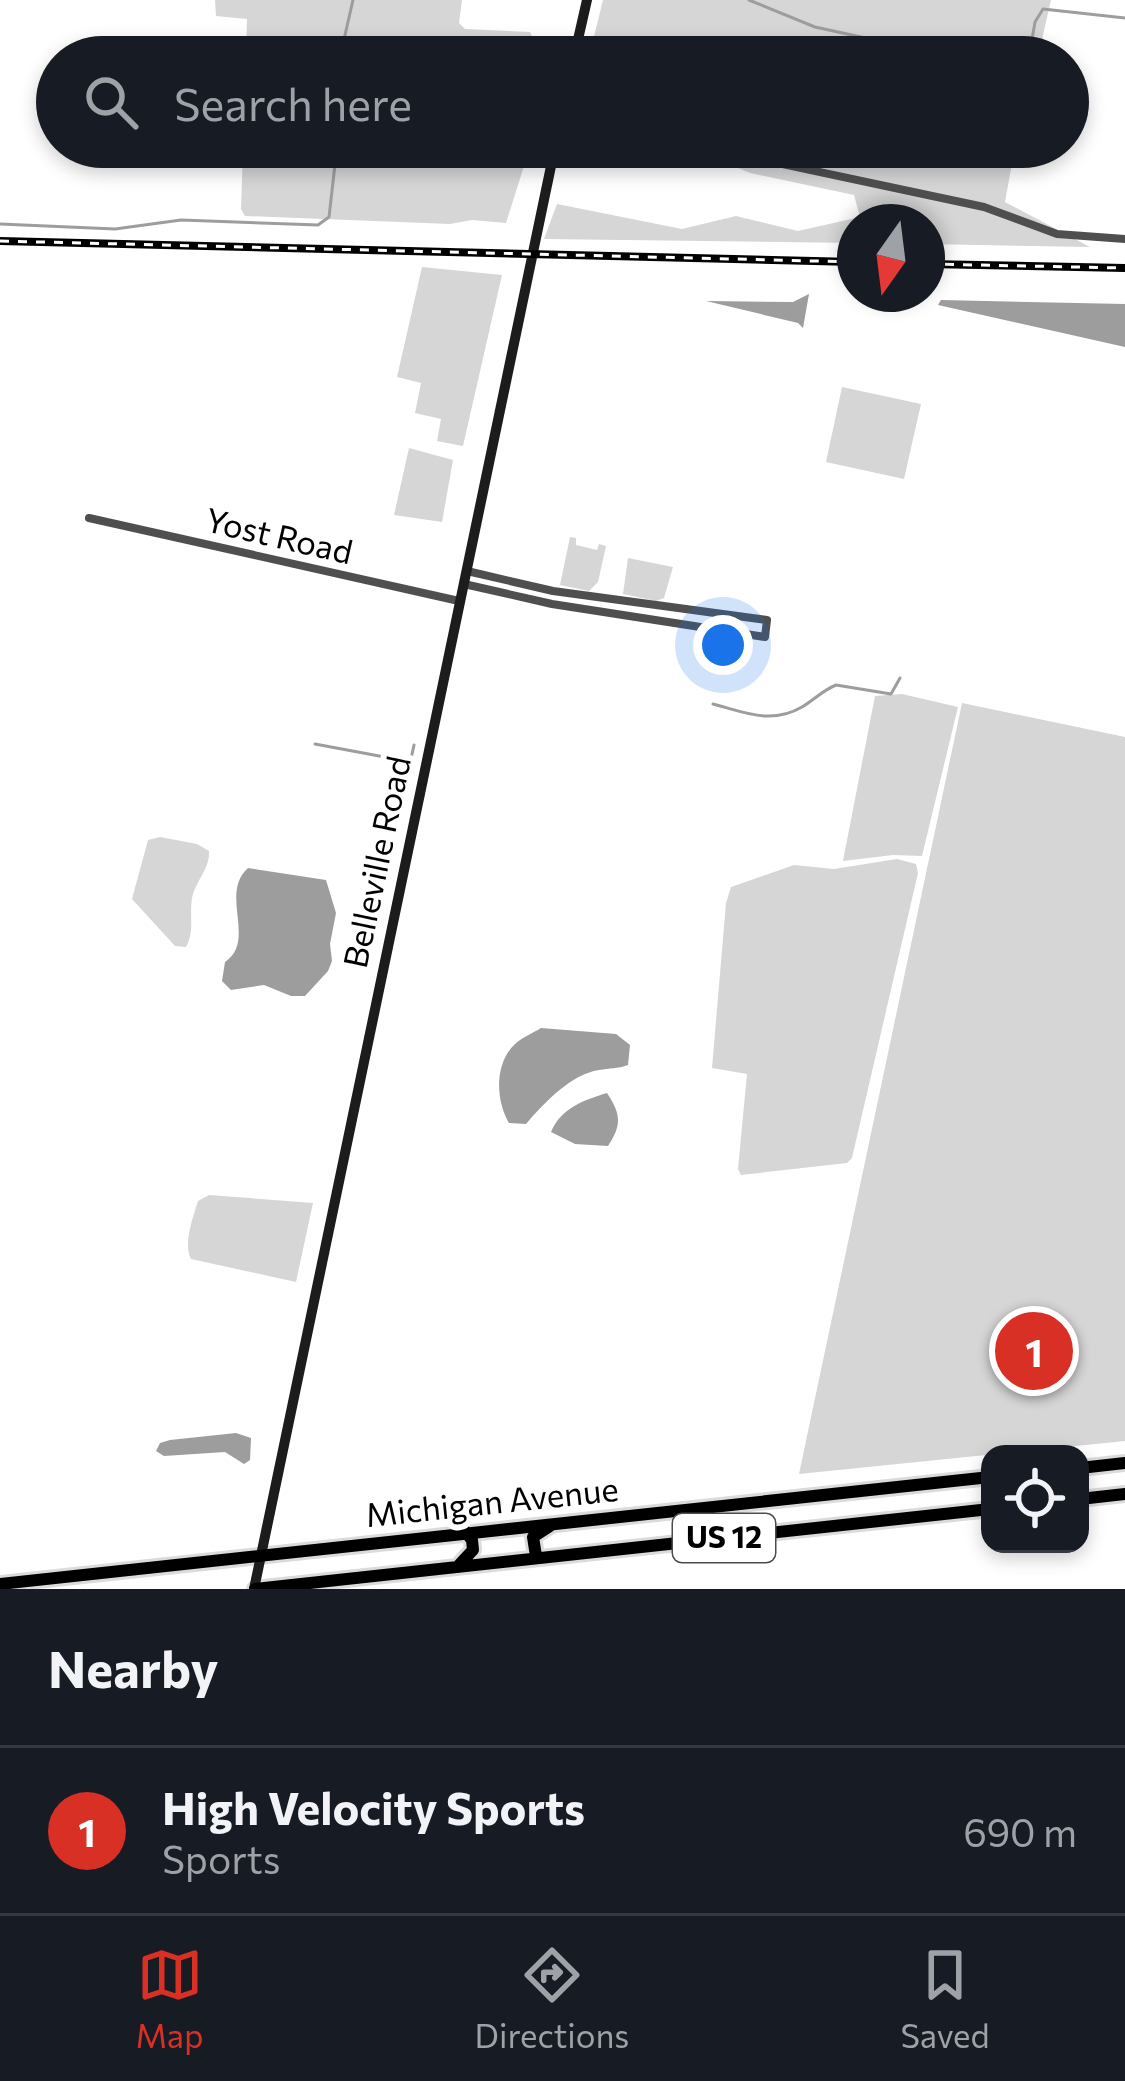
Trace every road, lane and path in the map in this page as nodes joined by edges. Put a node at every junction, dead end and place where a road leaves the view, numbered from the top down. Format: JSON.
{"nodes":[{"id":1,"x":587,"y":0,"type":"edge"},
{"id":2,"x":579,"y":36,"type":"edge"},
{"id":3,"x":551,"y":168,"type":"edge"},
{"id":4,"x":801,"y":168,"type":"edge"},
{"id":5,"x":1125,"y":238,"type":"edge"},
{"id":6,"x":89,"y":518,"type":"dead end"},
{"id":7,"x":465,"y":570,"type":"junction"},
{"id":8,"x":462,"y":584,"type":"junction"},
{"id":9,"x":554,"y":591,"type":"junction"},
{"id":10,"x":606,"y":598,"type":"junction"},
{"id":11,"x":459,"y":601,"type":"junction"},
{"id":12,"x":551,"y":604,"type":"junction"},
{"id":13,"x":676,"y":608,"type":"junction"},
{"id":14,"x":604,"y":612,"type":"junction"},
{"id":15,"x":674,"y":623,"type":"junction"},
{"id":16,"x":1125,"y":1463,"type":"edge"},
{"id":17,"x":1089,"y":1467,"type":"edge"},
{"id":18,"x":981,"y":1478,"type":"edge"},
{"id":19,"x":1125,"y":1491,"type":"edge"},
{"id":20,"x":1089,"y":1495,"type":"edge"},
{"id":21,"x":981,"y":1511,"type":"edge"},
{"id":22,"x":556,"y":1523,"type":"junction"},
{"id":23,"x":465,"y":1531,"type":"junction"},
{"id":24,"x":261,"y":1553,"type":"junction"},
{"id":25,"x":536,"y":1556,"type":"junction"},
{"id":26,"x":458,"y":1566,"type":"junction"},
{"id":27,"x":0,"y":1584,"type":"edge"},
{"id":28,"x":255,"y":1589,"type":"edge"}],
"edges":[{"from":1,"to":2,"type":"main road"},
{"from":3,"to":7,"type":"main road","name":"Belleville Road"},
{"from":4,"to":5,"type":"street"},
{"from":6,"to":11,"type":"street","name":"Yost Road"},
{"from":7,"to":8,"type":"main road","name":"Belleville Road"},
{"from":7,"to":9,"type":"street"},
{"from":8,"to":11,"type":"main road","name":"Belleville Road"},
{"from":8,"to":12,"type":"street"},
{"from":9,"to":10,"type":"street"},
{"from":9,"to":12,"type":"street"},
{"from":10,"to":13,"type":"street"},
{"from":10,"to":14,"type":"street"},
{"from":11,"to":24,"type":"main road","name":"Belleville Road"},
{"from":12,"to":14,"type":"street"},
{"from":13,"to":15,"type":"street"},
{"from":13,"to":15,"type":"street"},
{"from":14,"to":15,"type":"street"},
{"from":16,"to":17,"type":"main road"},
{"from":18,"to":22,"type":"main road","name":"Michigan Avenue","number":"US 12"},
{"from":19,"to":20,"type":"main road"},
{"from":21,"to":25,"type":"main road","name":"Michigan Avenue","number":"US 12"},
{"from":22,"to":23,"type":"main road","name":"Michigan Avenue","number":"US 12"},
{"from":22,"to":25,"type":"main road"},
{"from":23,"to":24,"type":"main road","name":"Michigan Avenue","number":"US 12"},
{"from":23,"to":26,"type":"main road"},
{"from":24,"to":27,"type":"main road","name":"Michigan Avenue","number":"US 12"},
{"from":24,"to":28,"type":"main road","name":"Belleville Road"},
{"from":25,"to":26,"type":"main road","name":"Michigan Avenue","number":"US 12"},
{"from":26,"to":28,"type":"main road","name":"Michigan Avenue","number":"US 12"}]}
